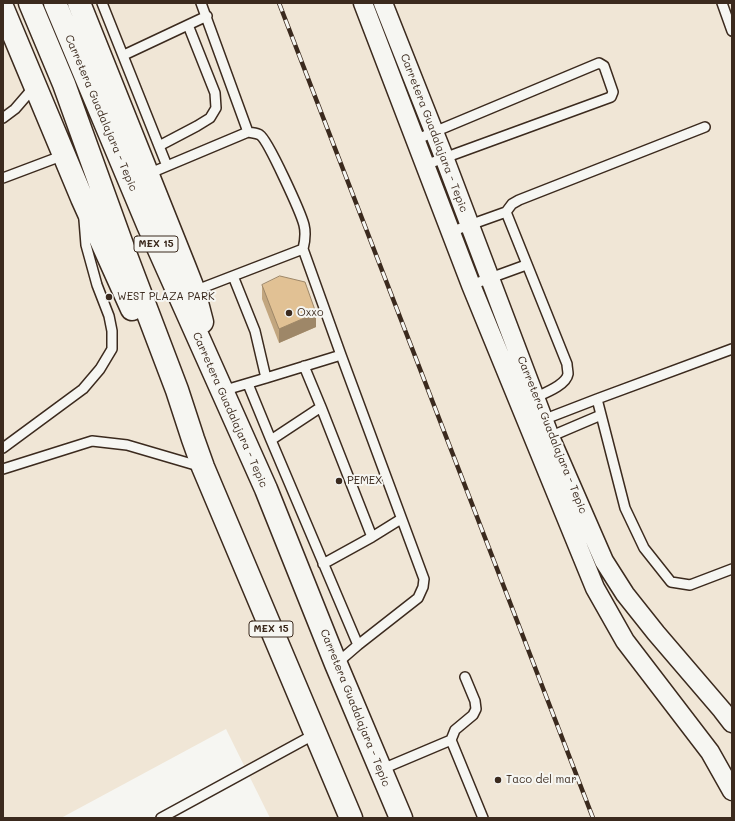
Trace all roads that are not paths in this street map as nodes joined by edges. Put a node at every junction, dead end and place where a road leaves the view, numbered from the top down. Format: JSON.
{"nodes":[{"id":1,"x":30,"y":3,"type":"edge"},
{"id":2,"x":55,"y":3,"type":"edge"},
{"id":3,"x":79,"y":3,"type":"edge"},
{"id":4,"x":102,"y":3,"type":"edge"},
{"id":5,"x":201,"y":3,"type":"edge"},
{"id":6,"x":363,"y":3,"type":"edge"},
{"id":7,"x":383,"y":3,"type":"edge"},
{"id":8,"x":722,"y":3,"type":"edge"},
{"id":9,"x":3,"y":9,"type":"edge"},
{"id":10,"x":207,"y":16,"type":"junction"},
{"id":11,"x":188,"y":25,"type":"junction"},
{"id":12,"x":732,"y":30,"type":"edge"},
{"id":13,"x":124,"y":55,"type":"junction"},
{"id":14,"x":35,"y":85,"type":"junction"},
{"id":15,"x":3,"y":118,"type":"edge"},
{"id":16,"x":705,"y":127,"type":"dead end"},
{"id":17,"x":248,"y":132,"type":"junction"},
{"id":18,"x":434,"y":132,"type":"junction"},
{"id":19,"x":415,"y":140,"type":"junction"},
{"id":20,"x":159,"y":146,"type":"junction"},
{"id":21,"x":64,"y":154,"type":"junction"},
{"id":22,"x":444,"y":157,"type":"junction"},
{"id":23,"x":425,"y":165,"type":"junction"},
{"id":24,"x":158,"y":170,"type":"junction"},
{"id":25,"x":3,"y":178,"type":"edge"},
{"id":26,"x":82,"y":198,"type":"junction"},
{"id":27,"x":506,"y":212,"type":"junction"},
{"id":28,"x":470,"y":226,"type":"junction"},
{"id":29,"x":450,"y":232,"type":"junction"},
{"id":30,"x":303,"y":249,"type":"junction"},
{"id":31,"x":526,"y":265,"type":"junction"},
{"id":32,"x":233,"y":276,"type":"junction"},
{"id":33,"x":490,"y":278,"type":"junction"},
{"id":34,"x":470,"y":285,"type":"junction"},
{"id":35,"x":187,"y":294,"type":"junction"},
{"id":36,"x":732,"y":349,"type":"edge"},
{"id":37,"x":340,"y":355,"type":"junction"},
{"id":38,"x":304,"y":366,"type":"junction"},
{"id":39,"x":266,"y":378,"type":"junction"},
{"id":40,"x":248,"y":384,"type":"junction"},
{"id":41,"x":222,"y":391,"type":"junction"},
{"id":42,"x":535,"y":397,"type":"junction"},
{"id":43,"x":596,"y":399,"type":"junction"},
{"id":44,"x":519,"y":405,"type":"junction"},
{"id":45,"x":321,"y":407,"type":"junction"},
{"id":46,"x":601,"y":415,"type":"junction"},
{"id":47,"x":536,"y":423,"type":"junction"},
{"id":48,"x":192,"y":439,"type":"junction"},
{"id":49,"x":271,"y":440,"type":"junction"},
{"id":50,"x":543,"y":440,"type":"junction"},
{"id":51,"x":3,"y":448,"type":"edge"},
{"id":52,"x":203,"y":467,"type":"junction"},
{"id":53,"x":3,"y":469,"type":"edge"},
{"id":54,"x":401,"y":519,"type":"junction"},
{"id":55,"x":372,"y":537,"type":"junction"},
{"id":56,"x":324,"y":564,"type":"junction"},
{"id":57,"x":732,"y":569,"type":"edge"},
{"id":58,"x":358,"y":645,"type":"junction"},
{"id":59,"x":336,"y":664,"type":"junction"},
{"id":60,"x":465,"y":677,"type":"dead end"},
{"id":61,"x":732,"y":723,"type":"edge"},
{"id":62,"x":316,"y":734,"type":"junction"},
{"id":63,"x":451,"y":740,"type":"junction"},
{"id":64,"x":380,"y":770,"type":"junction"},
{"id":65,"x":732,"y":791,"type":"edge"},
{"id":66,"x":482,"y":817,"type":"edge"},
{"id":67,"x":162,"y":818,"type":"edge"},
{"id":68,"x":351,"y":818,"type":"edge"},
{"id":69,"x":401,"y":818,"type":"edge"}],
"edges":[{"from":1,"to":48,"type":"highway","name":"Carretera Guadalajara - Tepic","number":"MEX 15"},
{"from":2,"to":35,"type":"highway","name":"Carretera Guadalajara - Tepic","number":"MEX 15"},
{"from":3,"to":24,"type":"highway"},
{"from":4,"to":13,"type":"lane"},
{"from":5,"to":10,"type":"lane"},
{"from":6,"to":19,"type":"street","name":"Carretera Guadalajara - Tepic"},
{"from":7,"to":18,"type":"street","name":"Carretera Guadalajara - Tepic"},
{"from":8,"to":12,"type":"lane"},
{"from":9,"to":14,"type":"highway"},
{"from":10,"to":11,"type":"lane"},
{"from":10,"to":17,"type":"lane"},
{"from":11,"to":13,"type":"lane"},
{"from":11,"to":20,"type":"lane"},
{"from":13,"to":20,"type":"lane"},
{"from":14,"to":15,"type":"lane"},
{"from":14,"to":21,"type":"highway"},
{"from":16,"to":27,"type":"lane"},
{"from":17,"to":24,"type":"lane"},
{"from":17,"to":30,"type":"lane"},
{"from":18,"to":19,"type":"lane"},
{"from":18,"to":22,"type":"street","name":"Carretera Guadalajara - Tepic"},
{"from":18,"to":22,"type":"lane"},
{"from":19,"to":23,"type":"street","name":"Carretera Guadalajara - Tepic"},
{"from":20,"to":24,"type":"lane"},
{"from":21,"to":25,"type":"lane"},
{"from":21,"to":26,"type":"highway"},
{"from":22,"to":23,"type":"lane"},
{"from":22,"to":28,"type":"street","name":"Carretera Guadalajara - Tepic"},
{"from":23,"to":29,"type":"street","name":"Carretera Guadalajara - Tepic"},
{"from":24,"to":35,"type":"highway"},
{"from":26,"to":48,"type":"highway"},
{"from":26,"to":51,"type":"lane"},
{"from":27,"to":28,"type":"lane"},
{"from":27,"to":31,"type":"lane"},
{"from":28,"to":29,"type":"lane"},
{"from":28,"to":33,"type":"street","name":"Carretera Guadalajara - Tepic"},
{"from":29,"to":34,"type":"street","name":"Carretera Guadalajara - Tepic"},
{"from":30,"to":32,"type":"lane"},
{"from":30,"to":37,"type":"lane"},
{"from":31,"to":33,"type":"lane"},
{"from":31,"to":42,"type":"lane"},
{"from":32,"to":35,"type":"lane"},
{"from":32,"to":39,"type":"lane"},
{"from":33,"to":34,"type":"lane"},
{"from":33,"to":42,"type":"street","name":"Carretera Guadalajara - Tepic"},
{"from":34,"to":44,"type":"street","name":"Carretera Guadalajara - Tepic"},
{"from":35,"to":41,"type":"highway","name":"Carretera Guadalajara - Tepic","number":"MEX 15"},
{"from":36,"to":43,"type":"lane"},
{"from":37,"to":38,"type":"lane"},
{"from":37,"to":54,"type":"lane"},
{"from":38,"to":39,"type":"lane"},
{"from":38,"to":45,"type":"lane"},
{"from":39,"to":40,"type":"lane"},
{"from":40,"to":41,"type":"lane"},
{"from":40,"to":49,"type":"lane"},
{"from":41,"to":59,"type":"highway","name":"Carretera Guadalajara - Tepic","number":"MEX 15"},
{"from":42,"to":44,"type":"lane"},
{"from":42,"to":47,"type":"street","name":"Carretera Guadalajara - Tepic"},
{"from":43,"to":46,"type":"lane"},
{"from":43,"to":47,"type":"lane"},
{"from":44,"to":47,"type":"street","name":"Carretera Guadalajara - Tepic"},
{"from":45,"to":49,"type":"lane"},
{"from":45,"to":55,"type":"lane"},
{"from":46,"to":50,"type":"lane"},
{"from":46,"to":57,"type":"lane"},
{"from":47,"to":50,"type":"street","name":"Carretera Guadalajara - Tepic"},
{"from":48,"to":52,"type":"highway","name":"Carretera Guadalajara - Tepic","number":"MEX 15"},
{"from":49,"to":56,"type":"lane"},
{"from":50,"to":61,"type":"street","name":"Carretera Guadalajara - Tepic"},
{"from":50,"to":65,"type":"street","name":"Carretera Guadalajara - Tepic"},
{"from":52,"to":53,"type":"lane"},
{"from":52,"to":62,"type":"highway","name":"Carretera Guadalajara - Tepic","number":"MEX 15"},
{"from":54,"to":55,"type":"lane"},
{"from":54,"to":58,"type":"lane"},
{"from":55,"to":56,"type":"lane"},
{"from":56,"to":58,"type":"lane"},
{"from":58,"to":59,"type":"lane"},
{"from":59,"to":64,"type":"highway","name":"Carretera Guadalajara - Tepic","number":"MEX 15"},
{"from":60,"to":63,"type":"lane"},
{"from":62,"to":67,"type":"lane"},
{"from":62,"to":68,"type":"highway","name":"Carretera Guadalajara - Tepic","number":"MEX 15"},
{"from":63,"to":64,"type":"lane"},
{"from":63,"to":66,"type":"lane"},
{"from":64,"to":69,"type":"highway","name":"Carretera Guadalajara - Tepic","number":"MEX 15"}]}
